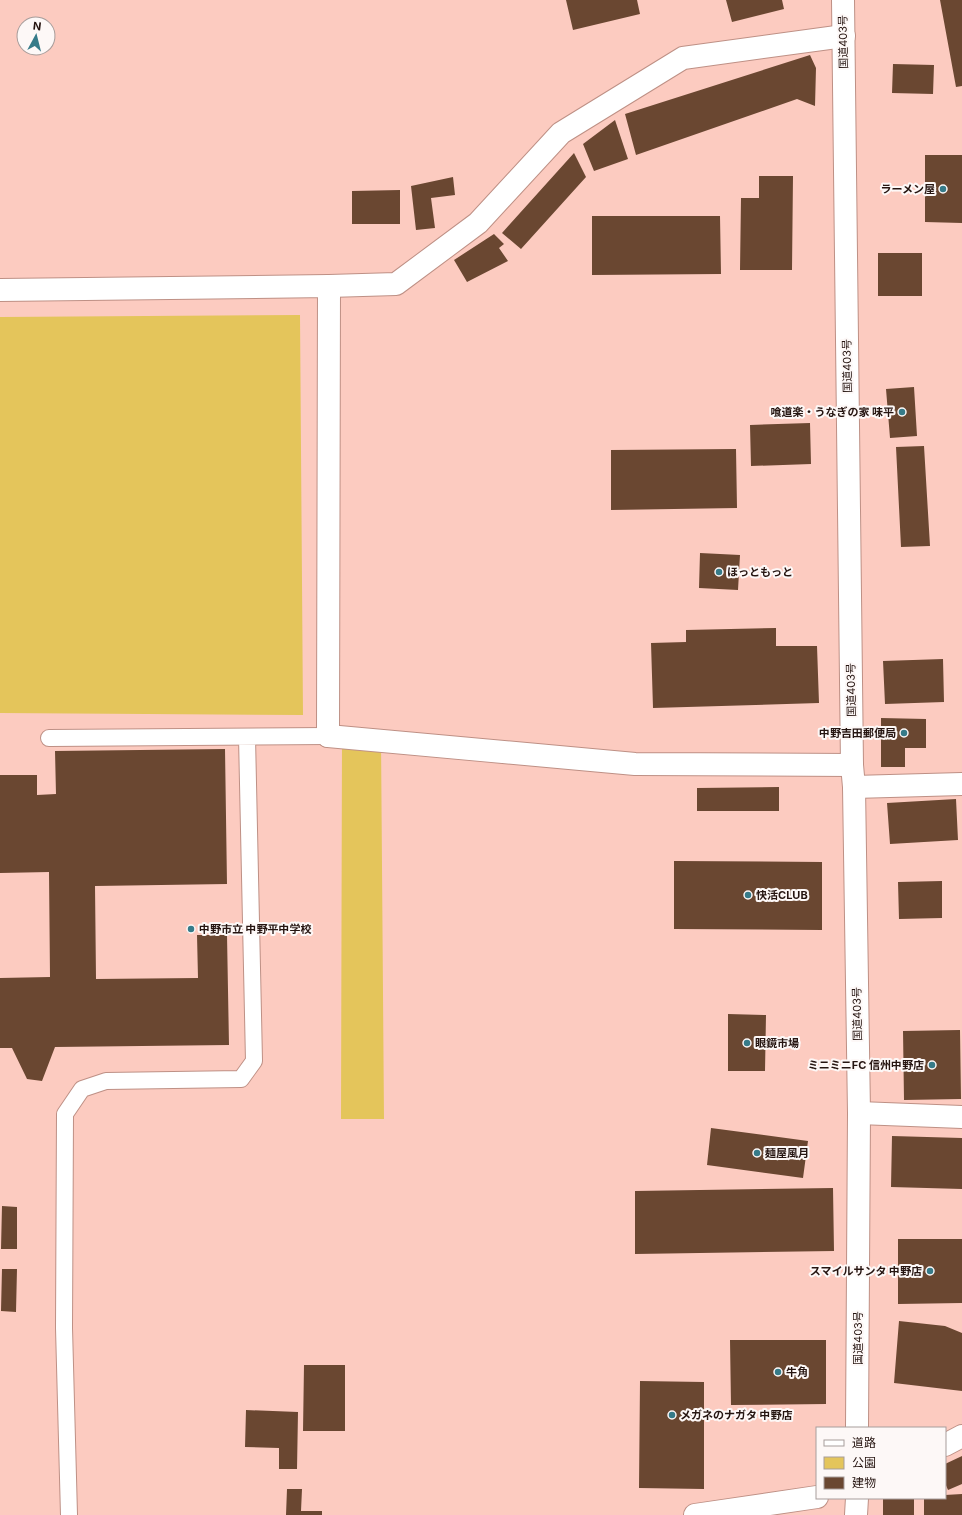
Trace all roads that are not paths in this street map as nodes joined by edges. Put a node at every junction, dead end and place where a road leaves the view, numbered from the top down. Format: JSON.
{"nodes":[{"id":1,"x":843,"y":0,"type":"edge"},
{"id":2,"x":844,"y":36,"type":"junction"},
{"id":3,"x":329,"y":286,"type":"junction"},
{"id":4,"x":0,"y":290,"type":"edge"},
{"id":5,"x":328,"y":736,"type":"junction"},
{"id":6,"x":247,"y":737,"type":"junction"},
{"id":7,"x":49,"y":738,"type":"dead end"},
{"id":8,"x":852,"y":765,"type":"junction"},
{"id":9,"x":962,"y":784,"type":"edge"},
{"id":10,"x":854,"y":787,"type":"junction"},
{"id":11,"x":859,"y":1113,"type":"junction"},
{"id":12,"x":962,"y":1116,"type":"edge"},
{"id":13,"x":857,"y":1427,"type":"edge"},
{"id":14,"x":962,"y":1436,"type":"edge"},
{"id":15,"x":946,"y":1444,"type":"edge"},
{"id":16,"x":816,"y":1497,"type":"edge"},
{"id":17,"x":857,"y":1499,"type":"edge"},
{"id":18,"x":69,"y":1515,"type":"edge"},
{"id":19,"x":695,"y":1515,"type":"edge"},
{"id":20,"x":856,"y":1515,"type":"edge"}],
"edges":[{"from":1,"to":2,"type":"main road","name":"国道403号"},
{"from":2,"to":3,"type":"main road"},
{"from":2,"to":8,"type":"main road","name":"国道403号"},
{"from":3,"to":4,"type":"main road"},
{"from":3,"to":5,"type":"main road"},
{"from":5,"to":6,"type":"lane"},
{"from":5,"to":8,"type":"main road"},
{"from":6,"to":7,"type":"lane"},
{"from":6,"to":18,"type":"lane"},
{"from":8,"to":10,"type":"main road","name":"国道403号"},
{"from":9,"to":10,"type":"main road"},
{"from":10,"to":11,"type":"main road","name":"国道403号"},
{"from":11,"to":12,"type":"main road"},
{"from":11,"to":13,"type":"main road","name":"国道403号"},
{"from":14,"to":15,"type":"main road"},
{"from":16,"to":19,"type":"main road"},
{"from":17,"to":20,"type":"main road"}]}
